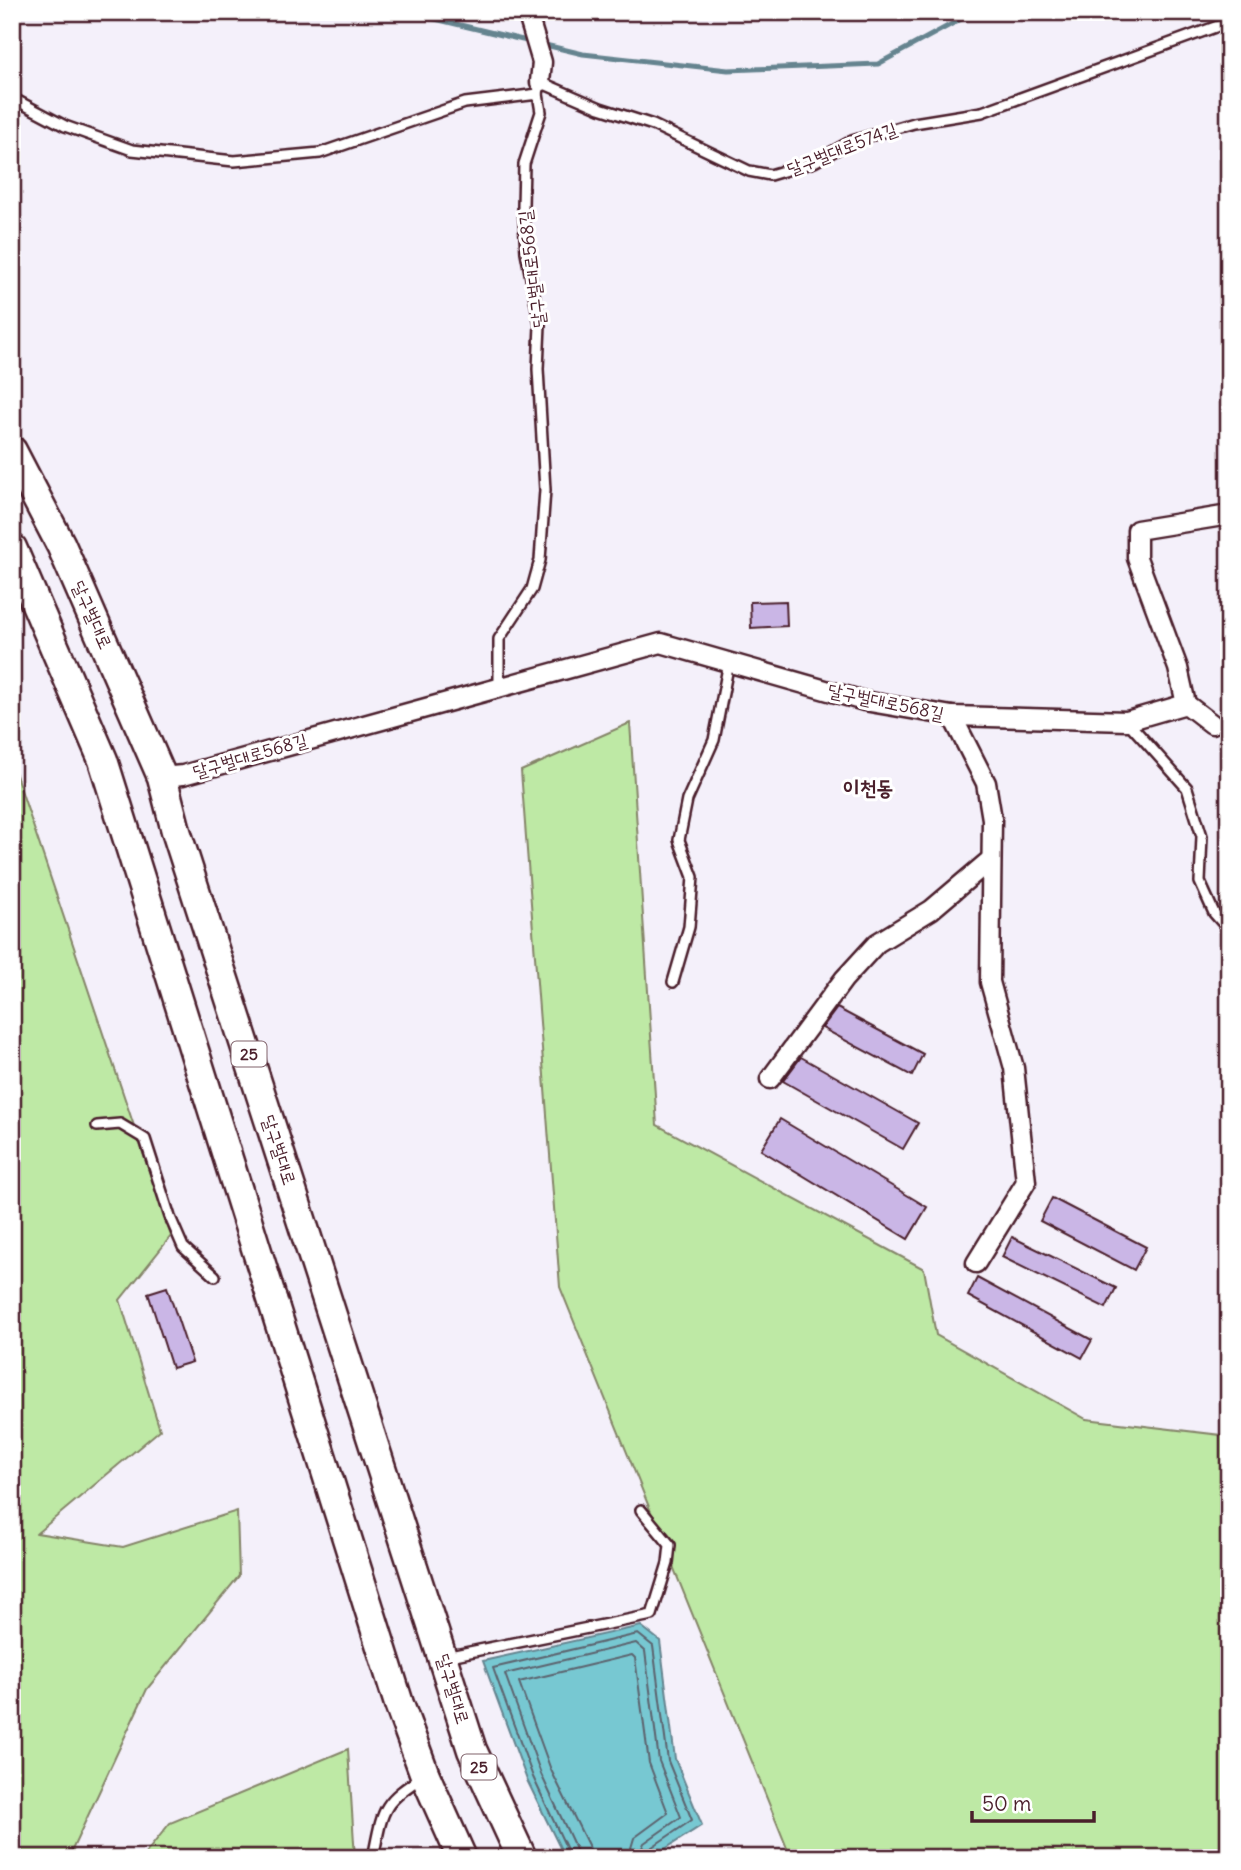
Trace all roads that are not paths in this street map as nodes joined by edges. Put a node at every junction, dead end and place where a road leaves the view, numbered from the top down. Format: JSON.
{"nodes":[{"id":1,"x":527,"y":12,"type":"edge"},
{"id":2,"x":1229,"y":22,"type":"edge"},
{"id":3,"x":539,"y":88,"type":"junction"},
{"id":4,"x":12,"y":98,"type":"edge"},
{"id":5,"x":12,"y":451,"type":"edge"},
{"id":6,"x":1229,"y":515,"type":"edge"},
{"id":7,"x":12,"y":548,"type":"edge"},
{"id":8,"x":729,"y":662,"type":"junction"},
{"id":9,"x":499,"y":686,"type":"junction"},
{"id":10,"x":1186,"y":704,"type":"junction"},
{"id":11,"x":952,"y":716,"type":"junction"},
{"id":12,"x":1127,"y":720,"type":"junction"},
{"id":13,"x":1221,"y":723,"type":"edge"},
{"id":14,"x":162,"y":777,"type":"junction"},
{"id":15,"x":990,"y":860,"type":"junction"},
{"id":16,"x":1229,"y":930,"type":"edge"},
{"id":17,"x":673,"y":982,"type":"dead end"},
{"id":18,"x":770,"y":1079,"type":"dead end"},
{"id":19,"x":97,"y":1126,"type":"dead end"},
{"id":20,"x":976,"y":1263,"type":"dead end"},
{"id":21,"x":215,"y":1276,"type":"dead end"},
{"id":22,"x":640,"y":1510,"type":"dead end"},
{"id":23,"x":446,"y":1665,"type":"junction"},
{"id":24,"x":425,"y":1776,"type":"junction"},
{"id":25,"x":373,"y":1858,"type":"edge"},
{"id":26,"x":463,"y":1858,"type":"edge"},
{"id":27,"x":522,"y":1858,"type":"edge"}],
"edges":[{"from":1,"to":3,"type":"street"},
{"from":2,"to":3,"type":"lane","name":"달구벌대로574길"},
{"from":3,"to":4,"type":"lane"},
{"from":3,"to":9,"type":"lane","name":"달구벌대로568길"},
{"from":5,"to":14,"type":"main road","name":"달구벌대로","number":"25"},
{"from":6,"to":10,"type":"street"},
{"from":7,"to":24,"type":"main road"},
{"from":8,"to":9,"type":"street","name":"달구벌대로568길"},
{"from":8,"to":11,"type":"street","name":"달구벌대로568길"},
{"from":8,"to":17,"type":"lane"},
{"from":9,"to":14,"type":"street","name":"달구벌대로568길"},
{"from":10,"to":12,"type":"street","name":"달구벌대로568길"},
{"from":10,"to":13,"type":"street"},
{"from":11,"to":12,"type":"street","name":"달구벌대로568길"},
{"from":11,"to":15,"type":"street"},
{"from":12,"to":16,"type":"lane"},
{"from":14,"to":23,"type":"main road","name":"달구벌대로","number":"25"},
{"from":15,"to":18,"type":"street"},
{"from":15,"to":20,"type":"street"},
{"from":19,"to":21,"type":"lane"},
{"from":22,"to":23,"type":"lane"},
{"from":23,"to":27,"type":"main road","name":"달구벌대로","number":"25"},
{"from":24,"to":25,"type":"lane"},
{"from":24,"to":26,"type":"main road"}]}
